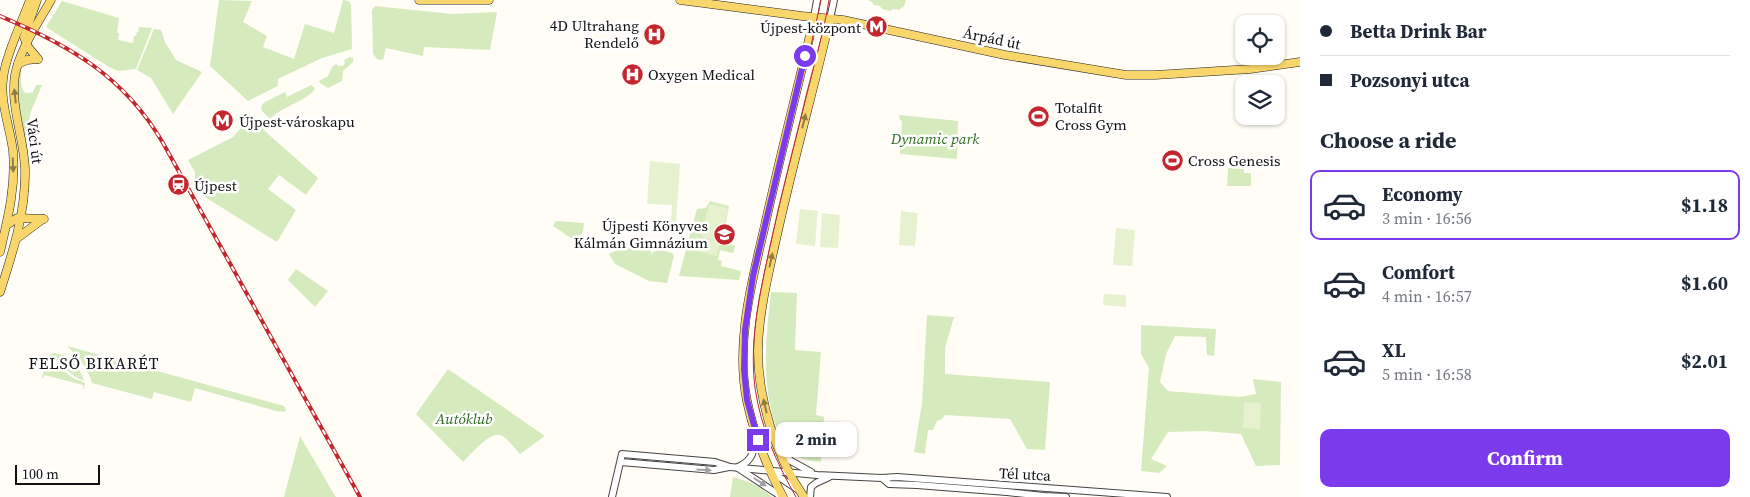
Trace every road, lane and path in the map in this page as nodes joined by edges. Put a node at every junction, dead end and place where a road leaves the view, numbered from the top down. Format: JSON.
{"nodes":[{"id":1,"x":30,"y":0,"type":"edge"},
{"id":2,"x":37,"y":0,"type":"edge"},
{"id":3,"x":51,"y":0,"type":"edge"},
{"id":4,"x":419,"y":0,"type":"edge"},
{"id":5,"x":488,"y":0,"type":"edge"},
{"id":6,"x":680,"y":0,"type":"edge"},
{"id":7,"x":817,"y":0,"type":"edge"},
{"id":8,"x":834,"y":0,"type":"edge"},
{"id":9,"x":814,"y":18,"type":"junction"},
{"id":10,"x":24,"y":19,"type":"junction"},
{"id":11,"x":830,"y":19,"type":"junction"},
{"id":12,"x":26,"y":45,"type":"junction"},
{"id":13,"x":1300,"y":62,"type":"edge"},
{"id":14,"x":18,"y":64,"type":"junction"},
{"id":15,"x":20,"y":217,"type":"junction"},
{"id":16,"x":7,"y":225,"type":"junction"},
{"id":17,"x":16,"y":239,"type":"junction"},
{"id":18,"x":0,"y":252,"type":"edge"},
{"id":19,"x":0,"y":292,"type":"edge"},
{"id":20,"x":754,"y":428,"type":"junction"},
{"id":21,"x":781,"y":452,"type":"junction"},
{"id":22,"x":673,"y":460,"type":"junction"},
{"id":23,"x":621,"y":462,"type":"junction"},
{"id":24,"x":733,"y":467,"type":"junction"},
{"id":25,"x":673,"y":468,"type":"junction"},
{"id":26,"x":770,"y":470,"type":"junction"},
{"id":27,"x":790,"y":472,"type":"junction"},
{"id":28,"x":817,"y":475,"type":"junction"},
{"id":29,"x":833,"y":476,"type":"junction"},
{"id":30,"x":882,"y":478,"type":"junction"},
{"id":31,"x":802,"y":494,"type":"edge"},
{"id":32,"x":612,"y":497,"type":"edge"},
{"id":33,"x":783,"y":497,"type":"edge"},
{"id":34,"x":810,"y":497,"type":"edge"},
{"id":35,"x":1066,"y":497,"type":"edge"},
{"id":36,"x":1166,"y":497,"type":"edge"}],
"edges":[{"from":1,"to":10,"type":"main road","name":"Váci út"},
{"from":2,"to":10,"type":"main road"},
{"from":2,"to":12,"type":"main road"},
{"from":3,"to":12,"type":"main road","name":"Váci út"},
{"from":4,"to":5,"type":"main road"},
{"from":6,"to":9,"type":"main road","name":"Árpád út"},
{"from":7,"to":9,"type":"street"},
{"from":8,"to":11,"type":"street"},
{"from":9,"to":11,"type":"main road","name":"Árpád út"},
{"from":9,"to":20,"type":"main road"},
{"from":10,"to":16,"type":"main road","name":"Váci út","one_way":true},
{"from":11,"to":13,"type":"main road","name":"Árpád út"},
{"from":21,"to":11,"type":"main road","one_way":true},
{"from":12,"to":14,"type":"main road","name":"Váci út"},
{"from":12,"to":14,"type":"main road"},
{"from":15,"to":14,"type":"main road","name":"Váci út","one_way":true},
{"from":15,"to":16,"type":"main road"},
{"from":15,"to":17,"type":"main road","name":"Váci út"},
{"from":15,"to":17,"type":"main road"},
{"from":16,"to":18,"type":"main road","name":"Váci út"},
{"from":17,"to":19,"type":"main road","name":"Váci út"},
{"from":20,"to":24,"type":"street"},
{"from":20,"to":26,"type":"main road"},
{"from":21,"to":27,"type":"main road"},
{"from":21,"to":28,"type":"street"},
{"from":22,"to":23,"type":"street"},
{"from":22,"to":24,"type":"street"},
{"from":22,"to":25,"type":"street"},
{"from":23,"to":25,"type":"street"},
{"from":23,"to":32,"type":"street"},
{"from":25,"to":24,"type":"street","one_way":true},
{"from":24,"to":26,"type":"street","name":"Tél utca"},
{"from":24,"to":33,"type":"street","one_way":true},
{"from":26,"to":27,"type":"street","name":"Tél utca"},
{"from":26,"to":31,"type":"street"},
{"from":26,"to":33,"type":"main road"},
{"from":27,"to":28,"type":"street","name":"Tél utca"},
{"from":27,"to":31,"type":"main road"},
{"from":28,"to":29,"type":"street","name":"Tél utca"},
{"from":29,"to":30,"type":"street","name":"Tél utca"},
{"from":29,"to":34,"type":"street"},
{"from":30,"to":35,"type":"street","name":"Tél utca"},
{"from":30,"to":36,"type":"street","name":"Tél utca"}]}
